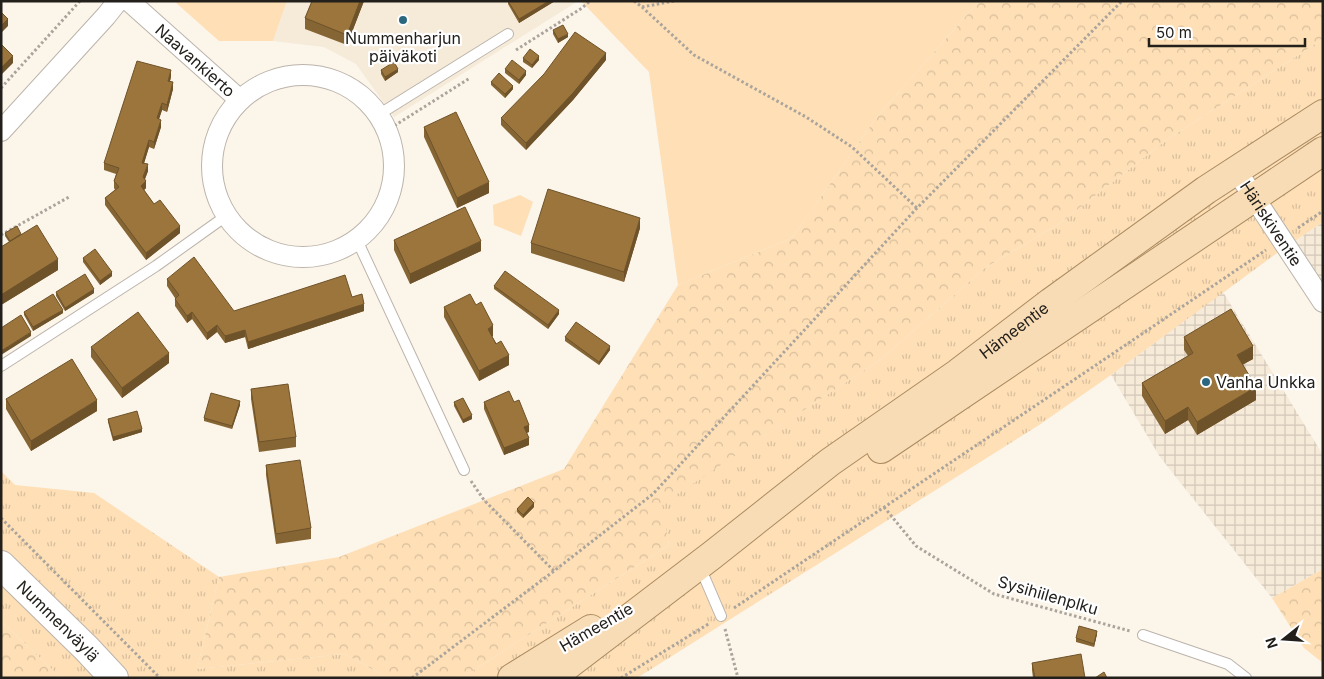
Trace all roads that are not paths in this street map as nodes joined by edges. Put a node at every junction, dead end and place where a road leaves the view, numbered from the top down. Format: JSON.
{"nodes":[{"id":1,"x":118,"y":1,"type":"edge"},
{"id":2,"x":129,"y":1,"type":"edge"},
{"id":3,"x":508,"y":34,"type":"dead end"},
{"id":4,"x":240,"y":100,"type":"junction"},
{"id":5,"x":1323,"y":114,"type":"edge"},
{"id":6,"x":378,"y":115,"type":"junction"},
{"id":7,"x":1,"y":131,"type":"edge"},
{"id":8,"x":1323,"y":151,"type":"edge"},
{"id":9,"x":1236,"y":170,"type":"junction"},
{"id":10,"x":1255,"y":198,"type":"junction"},
{"id":11,"x":226,"y":216,"type":"junction"},
{"id":12,"x":357,"y":240,"type":"junction"},
{"id":13,"x":1323,"y":302,"type":"edge"},
{"id":14,"x":1,"y":366,"type":"edge"},
{"id":15,"x":464,"y":470,"type":"road end"},
{"id":16,"x":1,"y":565,"type":"edge"},
{"id":17,"x":697,"y":566,"type":"junction"},
{"id":18,"x":722,"y":616,"type":"road end"},
{"id":19,"x":1143,"y":635,"type":"road end"},
{"id":20,"x":114,"y":678,"type":"edge"},
{"id":21,"x":512,"y":678,"type":"edge"},
{"id":22,"x":552,"y":678,"type":"edge"},
{"id":23,"x":1246,"y":678,"type":"edge"}],
"edges":[{"from":1,"to":7,"type":"street"},
{"from":2,"to":4,"type":"street","name":"Naavankierto"},
{"from":3,"to":6,"type":"lane"},
{"from":4,"to":6,"type":"street","name":"Naavankierto"},
{"from":4,"to":11,"type":"street","name":"Naavankierto"},
{"from":5,"to":9,"type":"main road","name":"Hämeentie"},
{"from":6,"to":12,"type":"street","name":"Naavankierto"},
{"from":8,"to":10,"type":"main road","name":"Hämeentie"},
{"from":9,"to":10,"type":"street","name":"Häriskiventie"},
{"from":9,"to":17,"type":"main road","name":"Hämeentie"},
{"from":10,"to":13,"type":"street","name":"Häriskiventie"},
{"from":10,"to":17,"type":"main road","name":"Hämeentie"},
{"from":11,"to":12,"type":"street","name":"Naavankierto"},
{"from":11,"to":14,"type":"lane"},
{"from":12,"to":15,"type":"lane"},
{"from":16,"to":20,"type":"street","name":"Nummenväylä"},
{"from":17,"to":18,"type":"lane"},
{"from":17,"to":21,"type":"main road","name":"Hämeentie"},
{"from":17,"to":22,"type":"main road","name":"Hämeentie"},
{"from":19,"to":23,"type":"lane"}]}
